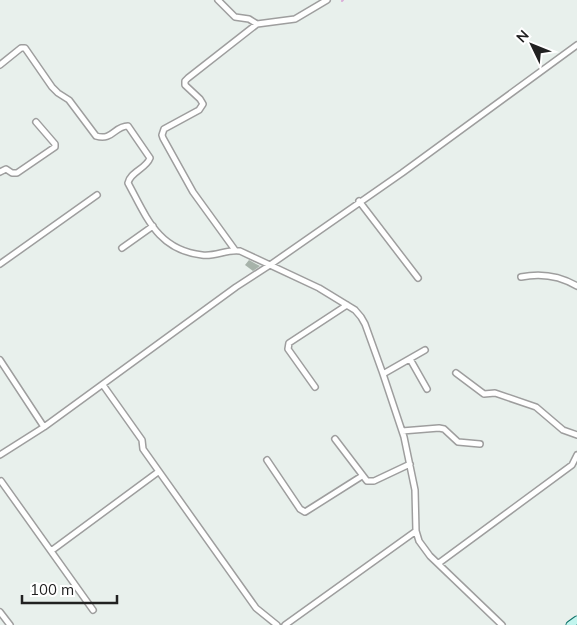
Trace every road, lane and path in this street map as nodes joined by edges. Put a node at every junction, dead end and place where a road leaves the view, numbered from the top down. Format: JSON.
{"nodes":[{"id":1,"x":218,"y":0,"type":"edge"},
{"id":2,"x":326,"y":0,"type":"edge"},
{"id":3,"x":257,"y":24,"type":"junction"},
{"id":4,"x":577,"y":46,"type":"edge"},
{"id":5,"x":0,"y":65,"type":"edge"},
{"id":6,"x":36,"y":122,"type":"dead end"},
{"id":7,"x":0,"y":172,"type":"edge"},
{"id":8,"x":97,"y":195,"type":"dead end"},
{"id":9,"x":360,"y":201,"type":"junction"},
{"id":10,"x":153,"y":226,"type":"junction"},
{"id":11,"x":122,"y":248,"type":"dead end"},
{"id":12,"x":235,"y":250,"type":"junction"},
{"id":13,"x":0,"y":264,"type":"edge"},
{"id":14,"x":270,"y":265,"type":"junction"},
{"id":15,"x":521,"y":277,"type":"dead end"},
{"id":16,"x":418,"y":278,"type":"dead end"},
{"id":17,"x":577,"y":286,"type":"edge"},
{"id":18,"x":347,"y":305,"type":"junction"},
{"id":19,"x":425,"y":350,"type":"dead end"},
{"id":20,"x":410,"y":359,"type":"junction"},
{"id":21,"x":0,"y":360,"type":"edge"},
{"id":22,"x":456,"y":373,"type":"dead end"},
{"id":23,"x":384,"y":374,"type":"junction"},
{"id":24,"x":103,"y":386,"type":"junction"},
{"id":25,"x":315,"y":387,"type":"dead end"},
{"id":26,"x":427,"y":388,"type":"dead end"},
{"id":27,"x":44,"y":428,"type":"junction"},
{"id":28,"x":402,"y":431,"type":"junction"},
{"id":29,"x":577,"y":435,"type":"edge"},
{"id":30,"x":335,"y":439,"type":"dead end"},
{"id":31,"x":480,"y":444,"type":"dead end"},
{"id":32,"x":0,"y":455,"type":"edge"},
{"id":33,"x":577,"y":455,"type":"edge"},
{"id":34,"x":267,"y":460,"type":"dead end"},
{"id":35,"x":410,"y":464,"type":"junction"},
{"id":36,"x":158,"y":472,"type":"junction"},
{"id":37,"x":362,"y":476,"type":"junction"},
{"id":38,"x":0,"y":481,"type":"edge"},
{"id":39,"x":416,"y":531,"type":"junction"},
{"id":40,"x":52,"y":551,"type":"junction"},
{"id":41,"x":439,"y":563,"type":"junction"},
{"id":42,"x":93,"y":610,"type":"dead end"},
{"id":43,"x":0,"y":612,"type":"edge"},
{"id":44,"x":577,"y":620,"type":"edge"},
{"id":45,"x":10,"y":625,"type":"edge"},
{"id":46,"x":276,"y":625,"type":"edge"},
{"id":47,"x":285,"y":625,"type":"edge"},
{"id":48,"x":502,"y":625,"type":"edge"},
{"id":49,"x":570,"y":625,"type":"edge"}],
"edges":[{"from":1,"to":3,"type":"street"},
{"from":2,"to":3,"type":"street"},
{"from":3,"to":12,"type":"street"},
{"from":4,"to":9,"type":"street"},
{"from":5,"to":10,"type":"street"},
{"from":6,"to":7,"type":"street"},
{"from":8,"to":13,"type":"street"},
{"from":9,"to":14,"type":"street"},
{"from":9,"to":16,"type":"street"},
{"from":10,"to":11,"type":"street"},
{"from":10,"to":12,"type":"street"},
{"from":12,"to":14,"type":"street"},
{"from":14,"to":18,"type":"street"},
{"from":14,"to":24,"type":"street"},
{"from":15,"to":17,"type":"street"},
{"from":18,"to":23,"type":"street"},
{"from":18,"to":25,"type":"street"},
{"from":19,"to":20,"type":"street"},
{"from":20,"to":23,"type":"street"},
{"from":20,"to":26,"type":"street"},
{"from":21,"to":27,"type":"street"},
{"from":22,"to":29,"type":"street"},
{"from":23,"to":28,"type":"street"},
{"from":24,"to":27,"type":"street"},
{"from":24,"to":36,"type":"street"},
{"from":27,"to":32,"type":"street"},
{"from":28,"to":31,"type":"street"},
{"from":28,"to":35,"type":"street"},
{"from":30,"to":37,"type":"street"},
{"from":33,"to":41,"type":"street"},
{"from":34,"to":37,"type":"street"},
{"from":35,"to":37,"type":"street"},
{"from":35,"to":39,"type":"street"},
{"from":36,"to":40,"type":"street"},
{"from":36,"to":46,"type":"street"},
{"from":38,"to":40,"type":"street"},
{"from":39,"to":41,"type":"street"},
{"from":39,"to":47,"type":"street"},
{"from":40,"to":42,"type":"street"},
{"from":41,"to":48,"type":"street"},
{"from":43,"to":45,"type":"street"},
{"from":44,"to":49,"type":"street"}]}
